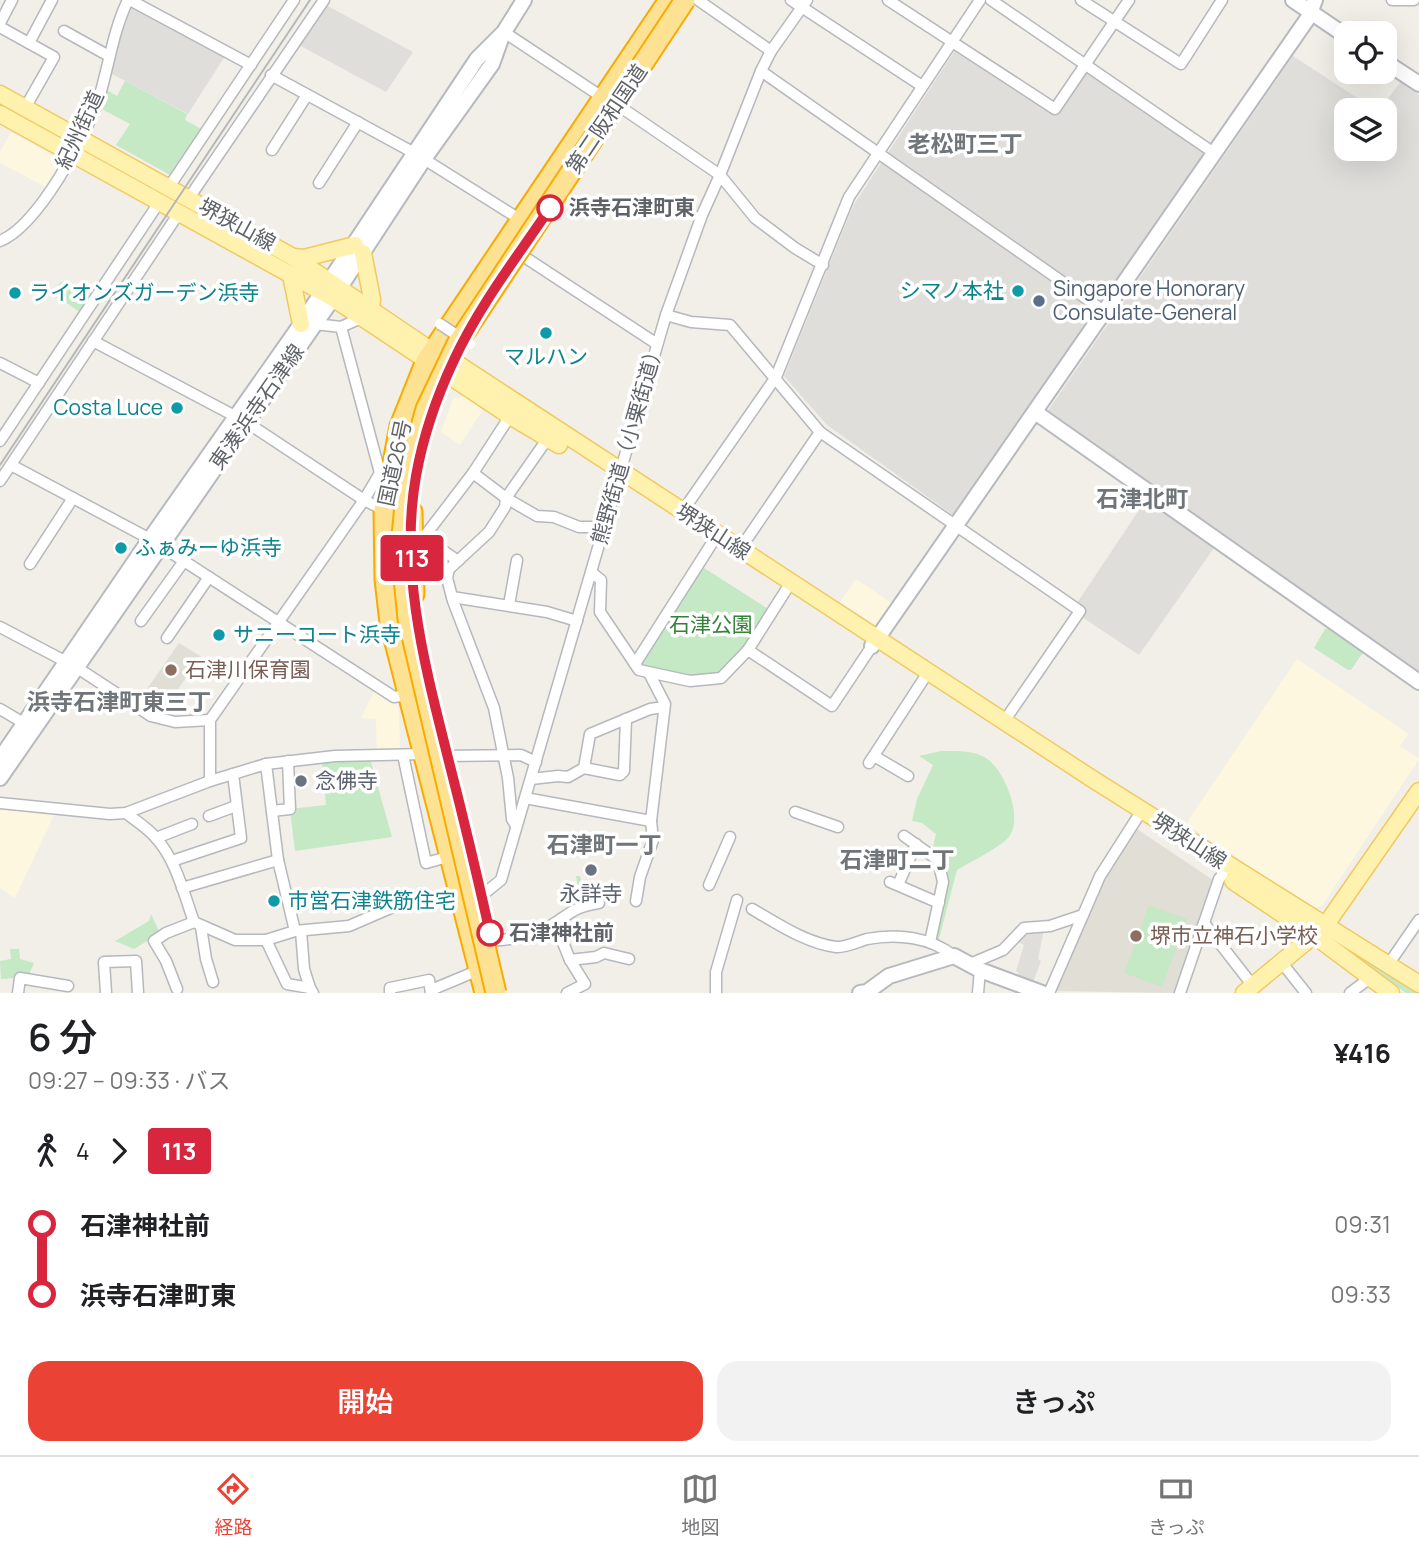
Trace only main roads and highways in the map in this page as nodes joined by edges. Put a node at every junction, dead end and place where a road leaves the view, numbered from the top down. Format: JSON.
{"nodes":[{"id":1,"x":671,"y":0,"type":"edge"},
{"id":2,"x":687,"y":0,"type":"edge"},
{"id":3,"x":0,"y":94,"type":"edge"},
{"id":4,"x":611,"y":102,"type":"junction"},
{"id":5,"x":0,"y":114,"type":"edge"},
{"id":6,"x":76,"y":146,"type":"junction"},
{"id":7,"x":293,"y":257,"type":"junction"},
{"id":8,"x":291,"y":275,"type":"junction"},
{"id":9,"x":331,"y":290,"type":"junction"},
{"id":10,"x":366,"y":314,"type":"junction"},
{"id":11,"x":308,"y":324,"type":"road end"},
{"id":12,"x":429,"y":356,"type":"junction"},
{"id":13,"x":451,"y":367,"type":"junction"},
{"id":14,"x":619,"y":477,"type":"junction"},
{"id":15,"x":875,"y":642,"type":"junction"},
{"id":16,"x":1417,"y":797,"type":"edge"},
{"id":17,"x":1320,"y":931,"type":"junction"},
{"id":18,"x":1419,"y":984,"type":"edge"},
{"id":19,"x":1248,"y":989,"type":"edge"},
{"id":20,"x":486,"y":993,"type":"edge"},
{"id":21,"x":496,"y":993,"type":"edge"},
{"id":22,"x":502,"y":993,"type":"edge"},
{"id":23,"x":1391,"y":993,"type":"edge"}],
"edges":[{"from":1,"to":4,"type":"highway","name":"国道26号"},
{"from":1,"to":20,"type":"highway","name":"第二阪和国道"},
{"from":2,"to":4,"type":"highway","name":"国道26号"},
{"from":2,"to":21,"type":"highway","name":"第二阪和国道","bridge":true},
{"from":3,"to":6,"type":"main road","name":"堺狭山線"},
{"from":4,"to":12,"type":"highway","name":"国道26号"},
{"from":4,"to":13,"type":"highway","name":"国道26号"},
{"from":5,"to":6,"type":"main road","name":"堺狭山線"},
{"from":6,"to":7,"type":"main road","name":"堺狭山線"},
{"from":6,"to":8,"type":"main road","name":"堺狭山線"},
{"from":7,"to":9,"type":"main road","name":"堺狭山線"},
{"from":7,"to":10,"type":"main road"},
{"from":8,"to":9,"type":"main road","name":"堺狭山線"},
{"from":8,"to":11,"type":"main road"},
{"from":9,"to":10,"type":"main road","name":"堺狭山線"},
{"from":10,"to":12,"type":"main road","name":"堺狭山線"},
{"from":12,"to":13,"type":"main road","name":"堺狭山線"},
{"from":12,"to":20,"type":"highway","name":"国道26号"},
{"from":13,"to":14,"type":"main road","name":"堺狭山線"},
{"from":13,"to":14,"type":"main road","name":"堺狭山線"},
{"from":13,"to":22,"type":"highway","name":"国道26号"},
{"from":14,"to":15,"type":"main road","name":"堺狭山線"},
{"from":14,"to":15,"type":"main road","name":"堺狭山線"},
{"from":15,"to":17,"type":"main road","name":"堺狭山線"},
{"from":15,"to":17,"type":"main road","name":"堺狭山線"},
{"from":16,"to":17,"type":"main road"},
{"from":17,"to":18,"type":"main road","name":"堺狭山線"},
{"from":17,"to":19,"type":"main road"},
{"from":17,"to":23,"type":"main road","name":"堺狭山線"}]}
